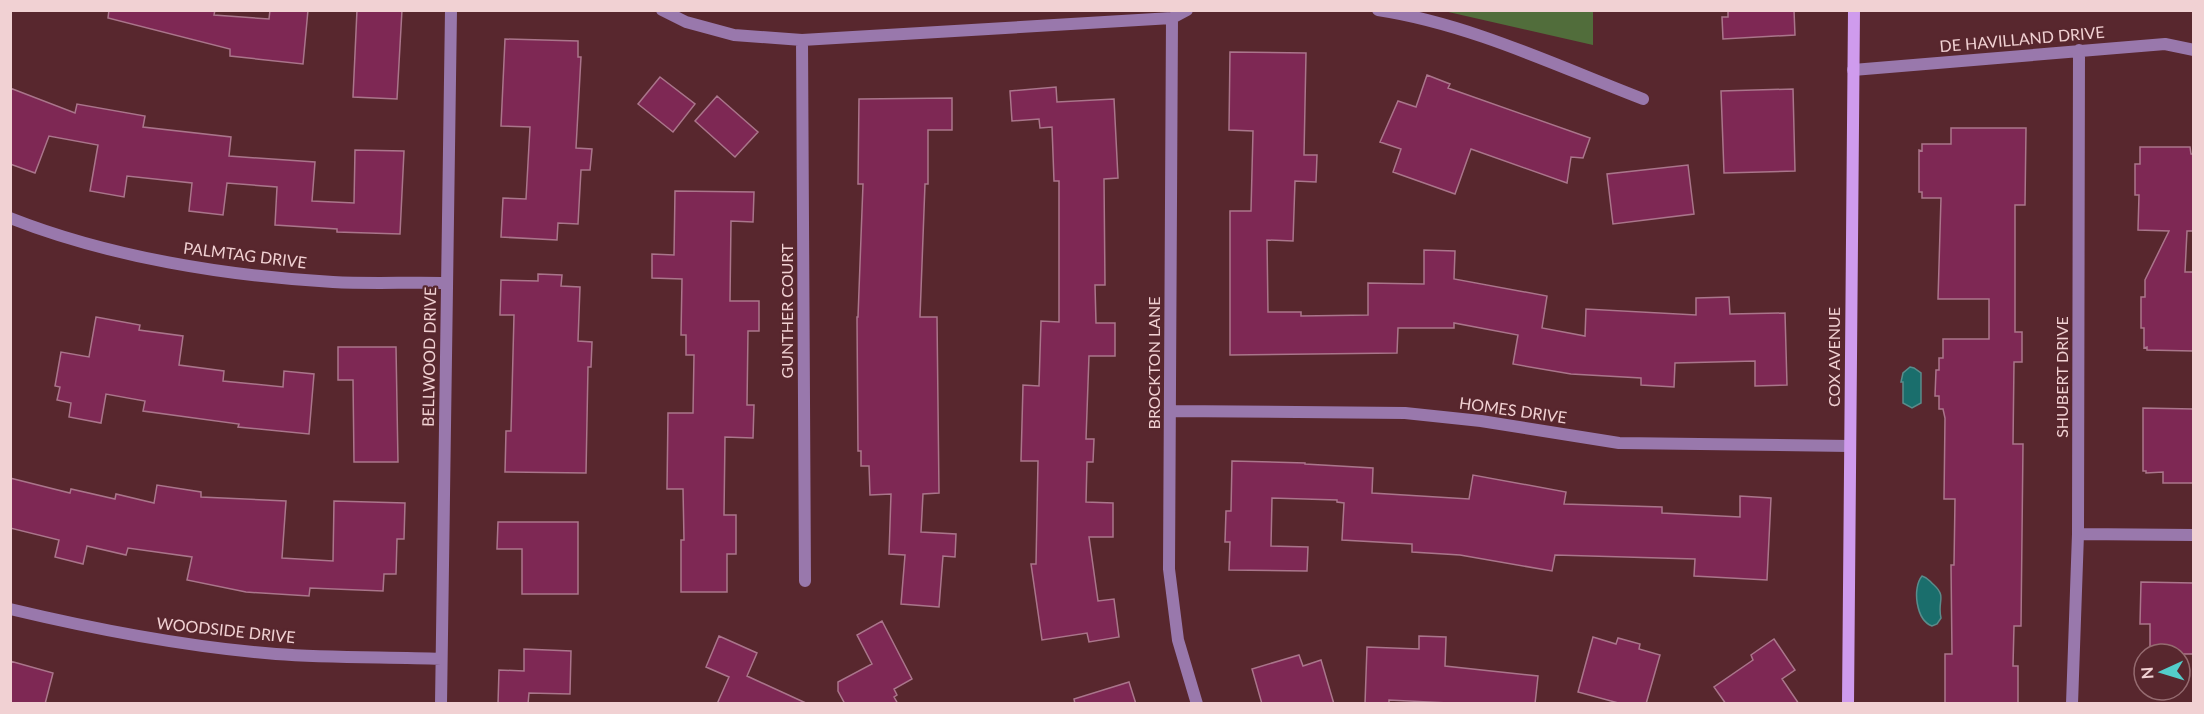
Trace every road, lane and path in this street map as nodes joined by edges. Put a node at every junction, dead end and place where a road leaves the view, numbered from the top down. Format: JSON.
{"nodes":[{"id":1,"x":451,"y":10,"type":"edge"},
{"id":2,"x":662,"y":10,"type":"edge"},
{"id":3,"x":1187,"y":10,"type":"edge"},
{"id":4,"x":1378,"y":10,"type":"edge"},
{"id":5,"x":1854,"y":10,"type":"edge"},
{"id":6,"x":1172,"y":18,"type":"junction"},
{"id":7,"x":802,"y":40,"type":"junction"},
{"id":8,"x":2079,"y":50,"type":"junction"},
{"id":9,"x":2193,"y":50,"type":"edge"},
{"id":10,"x":1853,"y":70,"type":"junction"},
{"id":11,"x":1643,"y":99,"type":"dead end"},
{"id":12,"x":10,"y":218,"type":"edge"},
{"id":13,"x":447,"y":283,"type":"junction"},
{"id":14,"x":1170,"y":411,"type":"junction"},
{"id":15,"x":1850,"y":446,"type":"junction"},
{"id":16,"x":2078,"y":534,"type":"junction"},
{"id":17,"x":2193,"y":535,"type":"edge"},
{"id":18,"x":805,"y":581,"type":"dead end"},
{"id":19,"x":10,"y":609,"type":"edge"},
{"id":20,"x":441,"y":659,"type":"junction"},
{"id":21,"x":441,"y":704,"type":"edge"},
{"id":22,"x":1197,"y":704,"type":"edge"},
{"id":23,"x":1848,"y":704,"type":"edge"},
{"id":24,"x":2072,"y":704,"type":"edge"}],
"edges":[{"from":1,"to":13,"type":"street","name":"BELLWOOD DRIVE"},
{"from":2,"to":7,"type":"street"},
{"from":3,"to":6,"type":"street"},
{"from":4,"to":11,"type":"street"},
{"from":5,"to":10,"type":"main road","name":"COX AVENUE"},
{"from":6,"to":7,"type":"street"},
{"from":6,"to":14,"type":"street","name":"BROCKTON LANE"},
{"from":7,"to":18,"type":"street","name":"GUNTHER COURT"},
{"from":8,"to":9,"type":"street","name":"DE HAVILLAND DRIVE"},
{"from":8,"to":10,"type":"street","name":"DE HAVILLAND DRIVE"},
{"from":8,"to":16,"type":"street","name":"SHUBERT DRIVE"},
{"from":10,"to":15,"type":"main road","name":"COX AVENUE"},
{"from":12,"to":13,"type":"street","name":"PALMTAG DRIVE"},
{"from":13,"to":20,"type":"street","name":"BELLWOOD DRIVE"},
{"from":14,"to":15,"type":"street","name":"HOMES DRIVE"},
{"from":14,"to":22,"type":"street","name":"BROCKTON LANE"},
{"from":15,"to":23,"type":"main road","name":"COX AVENUE"},
{"from":16,"to":17,"type":"street"},
{"from":16,"to":24,"type":"street","name":"SHUBERT DRIVE"},
{"from":19,"to":20,"type":"street","name":"WOODSIDE DRIVE"},
{"from":20,"to":21,"type":"street","name":"BELLWOOD DRIVE"}]}
